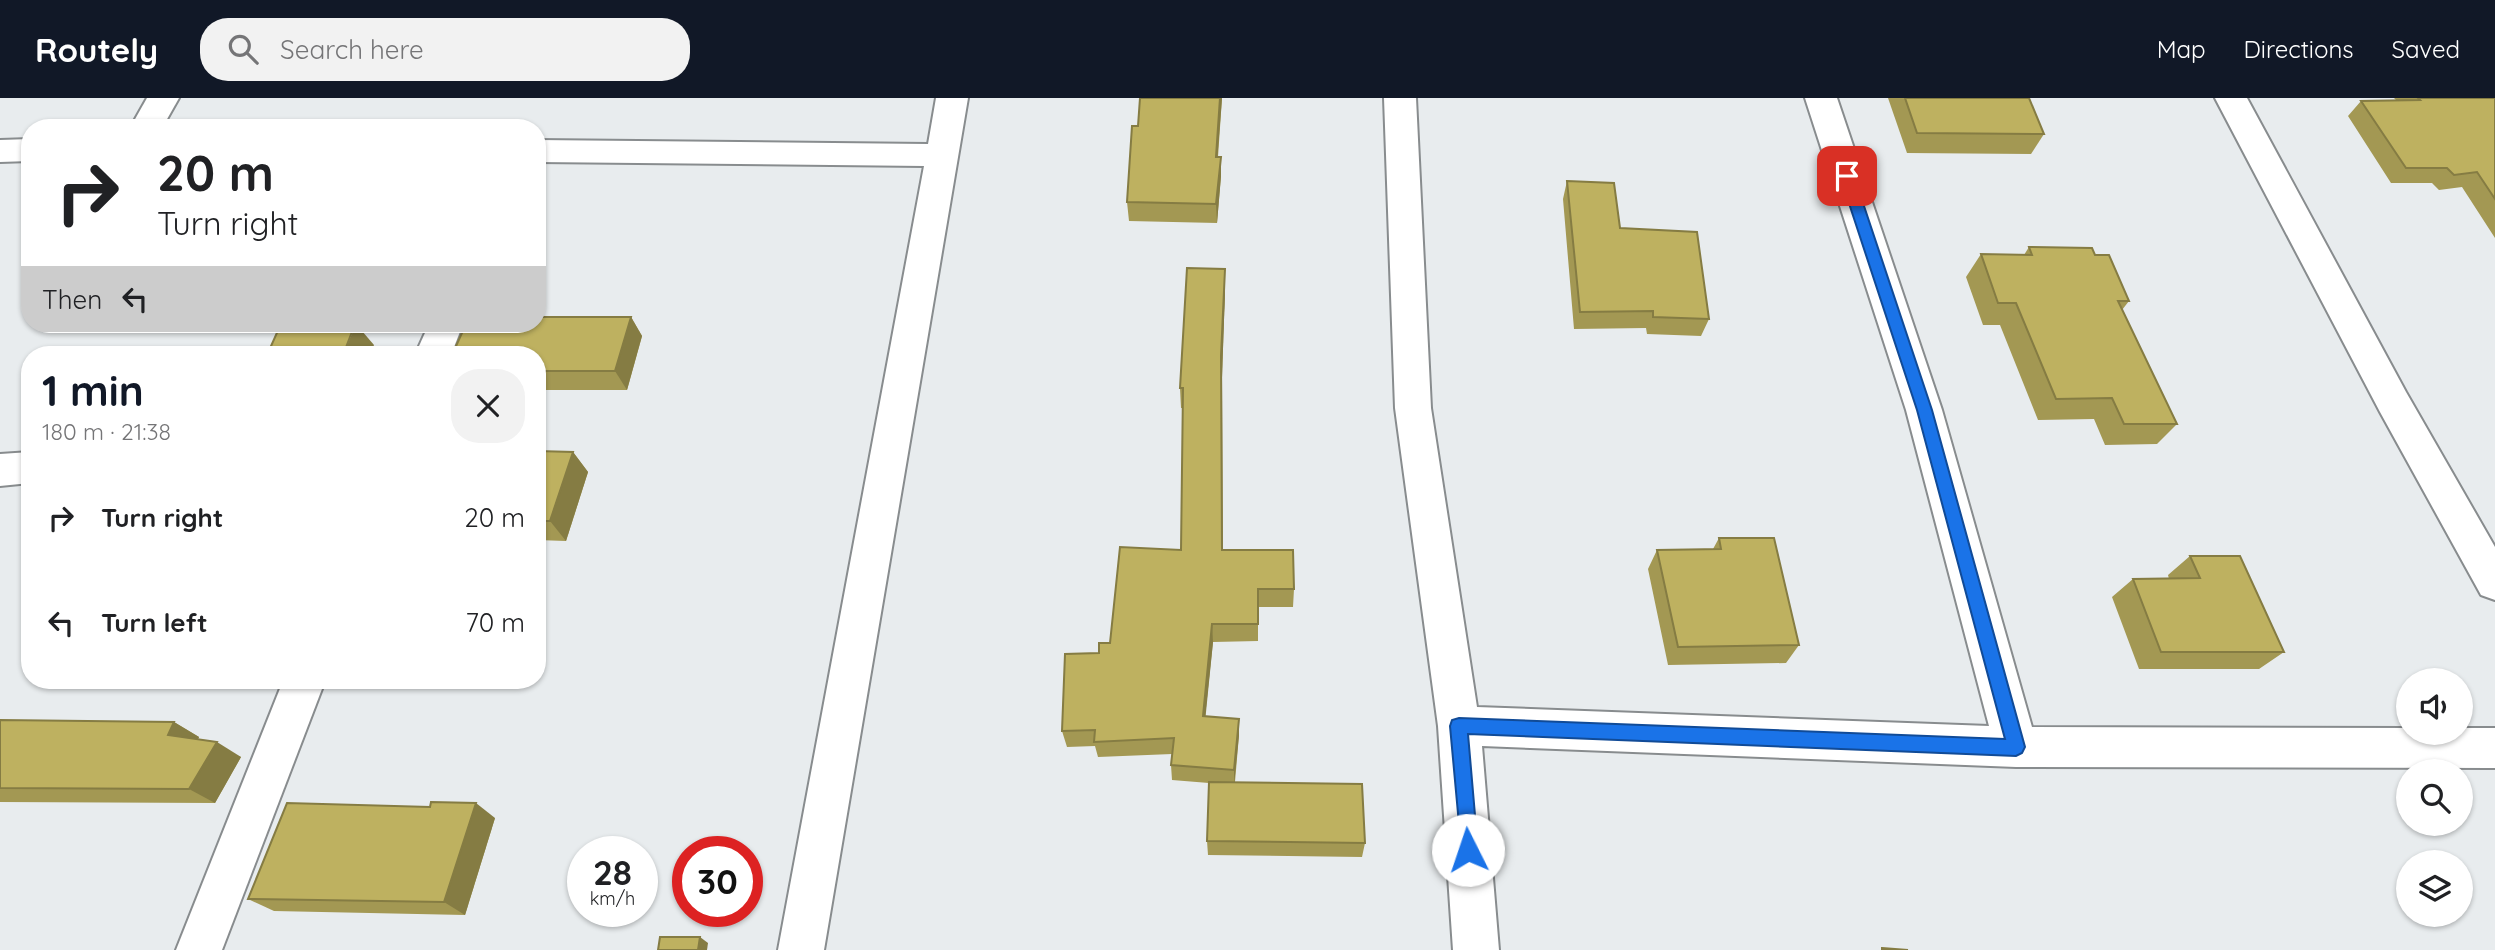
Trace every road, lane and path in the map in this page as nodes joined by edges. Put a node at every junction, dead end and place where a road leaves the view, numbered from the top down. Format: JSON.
{"nodes":[{"id":1,"x":163,"y":98,"type":"edge"},
{"id":2,"x":951,"y":98,"type":"edge"},
{"id":3,"x":1400,"y":98,"type":"edge"},
{"id":4,"x":1821,"y":98,"type":"edge"},
{"id":5,"x":2231,"y":98,"type":"edge"},
{"id":6,"x":151,"y":119,"type":"edge"},
{"id":7,"x":21,"y":150,"type":"edge"},
{"id":8,"x":0,"y":151,"type":"edge"},
{"id":9,"x":546,"y":151,"type":"edge"},
{"id":10,"x":940,"y":155,"type":"junction"},
{"id":11,"x":21,"y":468,"type":"edge"},
{"id":12,"x":0,"y":470,"type":"edge"},
{"id":13,"x":2495,"y":583,"type":"edge"},
{"id":14,"x":301,"y":689,"type":"edge"},
{"id":15,"x":1459,"y":726,"type":"junction"},
{"id":16,"x":2016,"y":747,"type":"junction"},
{"id":17,"x":2495,"y":748,"type":"edge"},
{"id":18,"x":199,"y":950,"type":"edge"},
{"id":19,"x":801,"y":950,"type":"edge"},
{"id":20,"x":1476,"y":950,"type":"edge"}],
"edges":[{"from":1,"to":6,"type":"street"},
{"from":2,"to":10,"type":"street"},
{"from":3,"to":15,"type":"street"},
{"from":4,"to":16,"type":"street"},
{"from":5,"to":13,"type":"street"},
{"from":7,"to":8,"type":"street"},
{"from":9,"to":10,"type":"street"},
{"from":10,"to":19,"type":"street"},
{"from":11,"to":12,"type":"street"},
{"from":14,"to":18,"type":"street"},
{"from":15,"to":16,"type":"street"},
{"from":15,"to":20,"type":"street"},
{"from":16,"to":17,"type":"street"}]}
